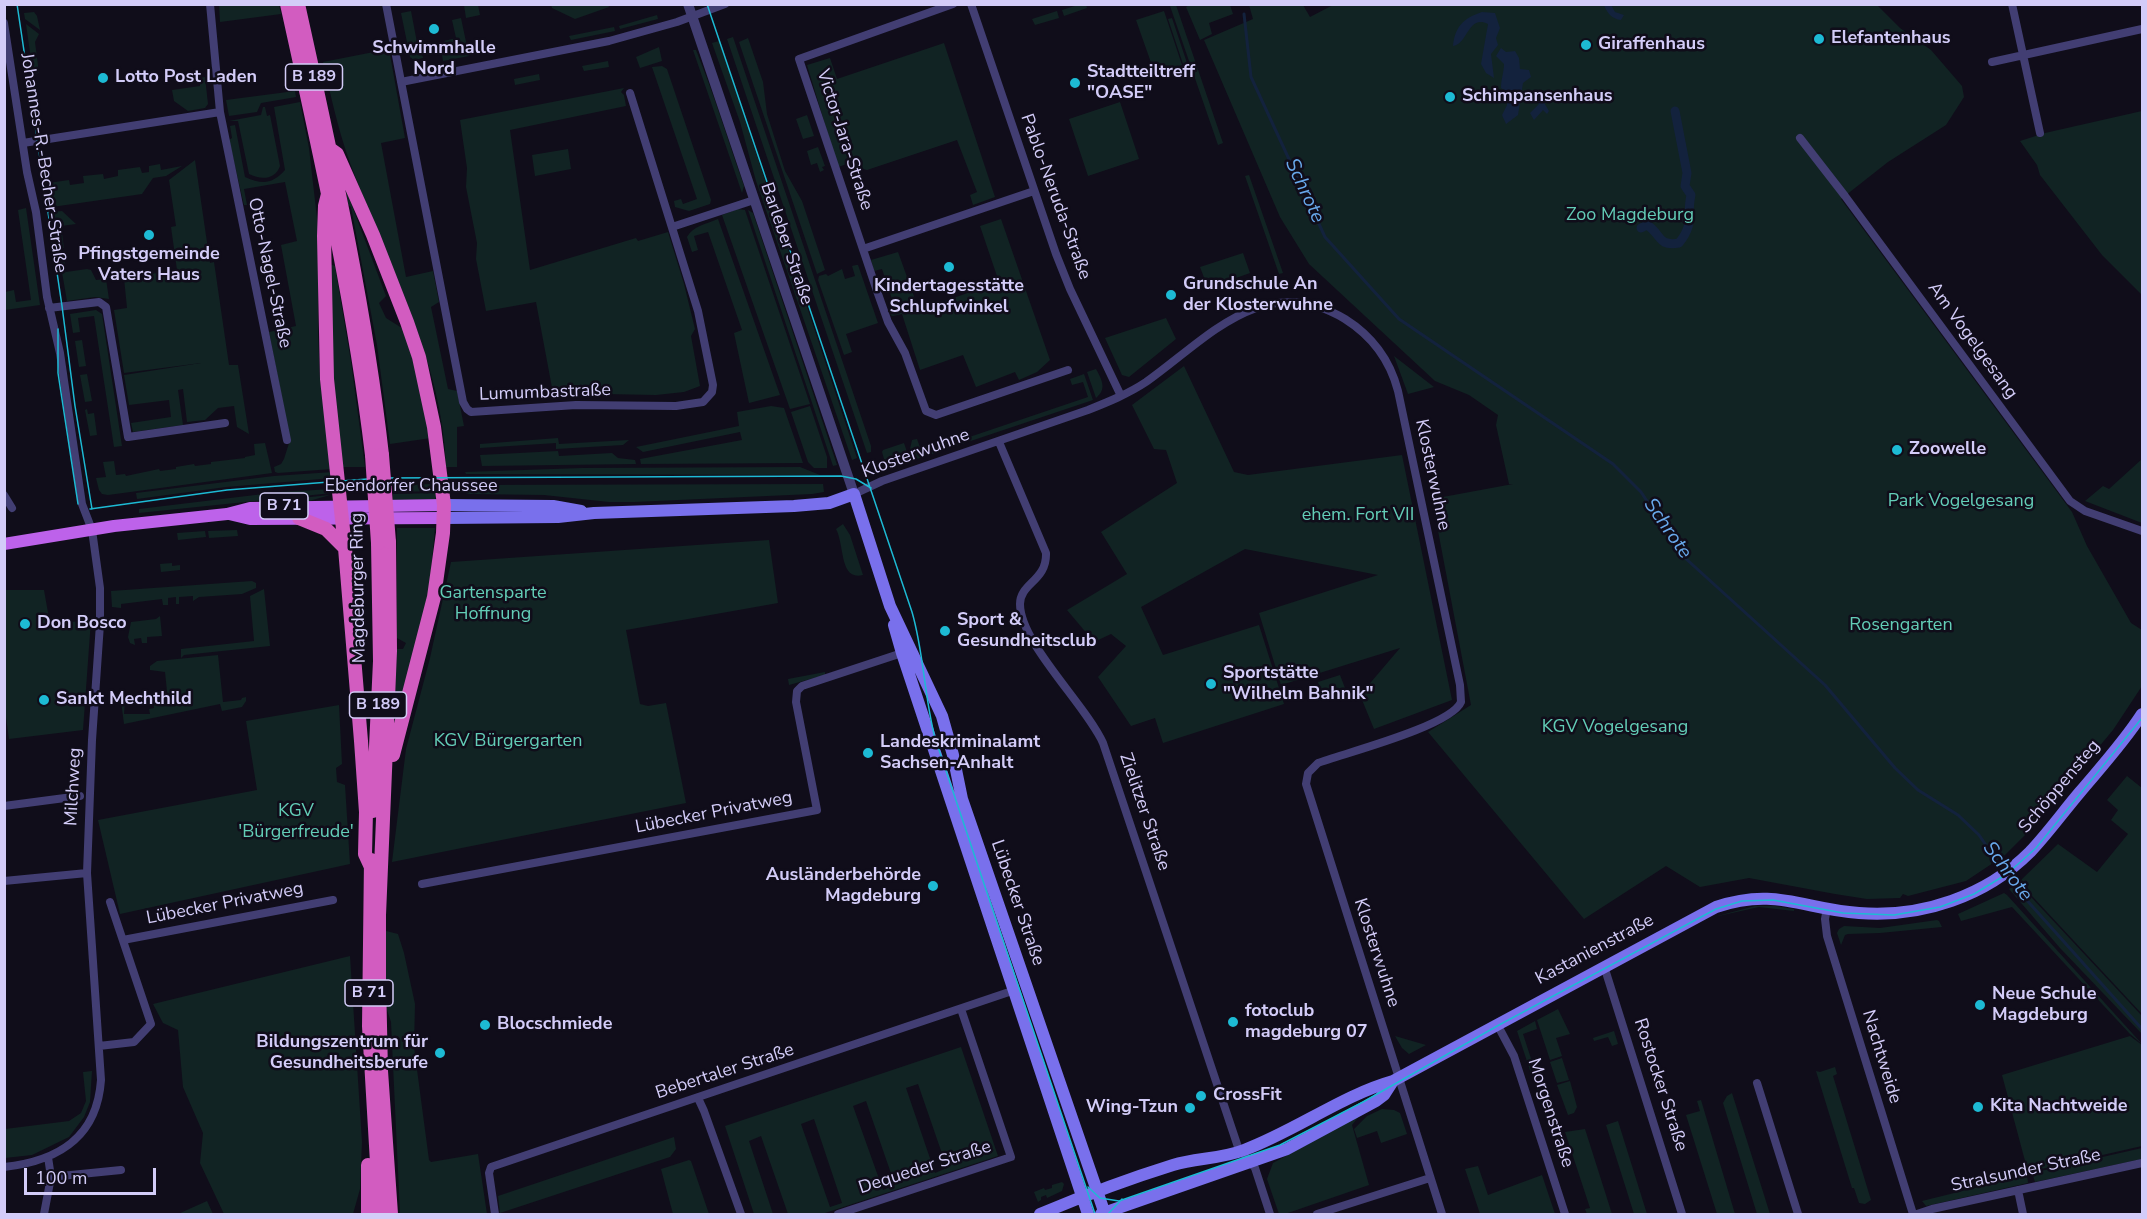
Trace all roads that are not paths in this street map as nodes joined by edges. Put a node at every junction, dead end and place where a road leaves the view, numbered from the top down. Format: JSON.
{"nodes":[{"id":1,"x":210,"y":4,"type":"edge"},
{"id":2,"x":287,"y":4,"type":"edge"},
{"id":3,"x":298,"y":4,"type":"edge"},
{"id":4,"x":386,"y":4,"type":"edge"},
{"id":5,"x":688,"y":4,"type":"edge"},
{"id":6,"x":725,"y":4,"type":"edge"},
{"id":7,"x":953,"y":4,"type":"edge"},
{"id":8,"x":971,"y":4,"type":"edge"},
{"id":9,"x":2012,"y":4,"type":"edge"},
{"id":10,"x":692,"y":16,"type":"junction"},
{"id":11,"x":4,"y":23,"type":"edge"},
{"id":12,"x":2142,"y":29,"type":"edge"},
{"id":13,"x":2022,"y":55,"type":"junction"},
{"id":14,"x":1992,"y":62,"type":"dead end"},
{"id":15,"x":401,"y":82,"type":"junction"},
{"id":16,"x":630,"y":93,"type":"dead end"},
{"id":17,"x":220,"y":112,"type":"junction"},
{"id":18,"x":2040,"y":133,"type":"dead end"},
{"id":19,"x":1800,"y":138,"type":"dead end"},
{"id":20,"x":23,"y":143,"type":"junction"},
{"id":21,"x":330,"y":149,"type":"junction"},
{"id":22,"x":1034,"y":191,"type":"junction"},
{"id":23,"x":328,"y":194,"type":"junction"},
{"id":24,"x":754,"y":200,"type":"junction"},
{"id":25,"x":672,"y":227,"type":"junction"},
{"id":26,"x":863,"y":249,"type":"junction"},
{"id":27,"x":49,"y":308,"type":"junction"},
{"id":28,"x":1068,"y":370,"type":"dead end"},
{"id":29,"x":1121,"y":396,"type":"junction"},
{"id":30,"x":225,"y":423,"type":"dead end"},
{"id":31,"x":287,"y":440,"type":"dead end"},
{"id":32,"x":999,"y":441,"type":"junction"},
{"id":33,"x":377,"y":455,"type":"junction"},
{"id":34,"x":854,"y":494,"type":"junction"},
{"id":35,"x":4,"y":495,"type":"edge"},
{"id":36,"x":12,"y":508,"type":"dead end"},
{"id":37,"x":444,"y":511,"type":"junction"},
{"id":38,"x":341,"y":512,"type":"junction"},
{"id":39,"x":228,"y":514,"type":"junction"},
{"id":40,"x":299,"y":518,"type":"junction"},
{"id":41,"x":92,"y":530,"type":"junction"},
{"id":42,"x":2142,"y":531,"type":"edge"},
{"id":43,"x":383,"y":542,"type":"junction"},
{"id":44,"x":4,"y":544,"type":"edge"},
{"id":45,"x":345,"y":548,"type":"junction"},
{"id":46,"x":890,"y":606,"type":"junction"},
{"id":47,"x":902,"y":653,"type":"junction"},
{"id":48,"x":2142,"y":714,"type":"edge"},
{"id":49,"x":386,"y":778,"type":"junction"},
{"id":50,"x":80,"y":796,"type":"dead end"},
{"id":51,"x":4,"y":806,"type":"edge"},
{"id":52,"x":371,"y":867,"type":"junction"},
{"id":53,"x":87,"y":873,"type":"junction"},
{"id":54,"x":4,"y":881,"type":"edge"},
{"id":55,"x":422,"y":884,"type":"dead end"},
{"id":56,"x":333,"y":900,"type":"dead end"},
{"id":57,"x":110,"y":902,"type":"dead end"},
{"id":58,"x":1827,"y":908,"type":"junction"},
{"id":59,"x":123,"y":940,"type":"junction"},
{"id":60,"x":1604,"y":966,"type":"junction"},
{"id":61,"x":1015,"y":990,"type":"junction"},
{"id":62,"x":961,"y":1009,"type":"junction"},
{"id":63,"x":1497,"y":1024,"type":"junction"},
{"id":64,"x":99,"y":1046,"type":"junction"},
{"id":65,"x":1396,"y":1080,"type":"junction"},
{"id":66,"x":1757,"y":1083,"type":"dead end"},
{"id":67,"x":698,"y":1098,"type":"junction"},
{"id":68,"x":373,"y":1118,"type":"junction"},
{"id":69,"x":1241,"y":1151,"type":"junction"},
{"id":70,"x":48,"y":1157,"type":"junction"},
{"id":71,"x":1251,"y":1163,"type":"junction"},
{"id":72,"x":2142,"y":1163,"type":"edge"},
{"id":73,"x":4,"y":1167,"type":"edge"},
{"id":74,"x":121,"y":1170,"type":"dead end"},
{"id":75,"x":51,"y":1178,"type":"junction"},
{"id":76,"x":1430,"y":1178,"type":"junction"},
{"id":77,"x":388,"y":1185,"type":"junction"},
{"id":78,"x":2018,"y":1190,"type":"junction"},
{"id":79,"x":1089,"y":1194,"type":"junction"},
{"id":80,"x":367,"y":1197,"type":"junction"},
{"id":81,"x":1103,"y":1214,"type":"edge"},
{"id":82,"x":45,"y":1215,"type":"edge"},
{"id":83,"x":362,"y":1215,"type":"edge"},
{"id":84,"x":368,"y":1215,"type":"edge"},
{"id":85,"x":380,"y":1215,"type":"edge"},
{"id":86,"x":391,"y":1215,"type":"edge"},
{"id":87,"x":397,"y":1215,"type":"edge"},
{"id":88,"x":495,"y":1215,"type":"edge"},
{"id":89,"x":741,"y":1215,"type":"edge"},
{"id":90,"x":838,"y":1215,"type":"edge"},
{"id":91,"x":1040,"y":1215,"type":"edge"},
{"id":92,"x":1088,"y":1215,"type":"edge"},
{"id":93,"x":1270,"y":1215,"type":"edge"},
{"id":94,"x":1317,"y":1215,"type":"edge"},
{"id":95,"x":1442,"y":1215,"type":"edge"},
{"id":96,"x":1565,"y":1215,"type":"edge"},
{"id":97,"x":1682,"y":1215,"type":"edge"},
{"id":98,"x":1798,"y":1215,"type":"edge"},
{"id":99,"x":1915,"y":1215,"type":"edge"},
{"id":100,"x":2023,"y":1215,"type":"edge"}],
"edges":[{"from":1,"to":17,"type":"street","name":"Otto-Nagel-Straße"},
{"from":2,"to":23,"type":"highway","name":"Magdeburger Ring","number":"B 189"},
{"from":3,"to":21,"type":"highway","name":"Magdeburger Ring","number":"B 189"},
{"from":4,"to":15,"type":"street"},
{"from":5,"to":10,"type":"street","name":"Barleber Straße"},
{"from":6,"to":10,"type":"street"},
{"from":7,"to":26,"type":"street","name":"Victor-Jara-Straße"},
{"from":8,"to":22,"type":"street","name":"Pablo-Neruda-Straße"},
{"from":9,"to":13,"type":"street"},
{"from":10,"to":15,"type":"street"},
{"from":10,"to":24,"type":"street","name":"Barleber Straße"},
{"from":11,"to":20,"type":"street","name":"Johannes-R.-Becher-Straße"},
{"from":12,"to":13,"type":"street"},
{"from":13,"to":14,"type":"street"},
{"from":13,"to":18,"type":"street"},
{"from":15,"to":25,"type":"street","name":"Lumumbastraße"},
{"from":16,"to":25,"type":"street","name":"Lumumbastraße"},
{"from":17,"to":20,"type":"street"},
{"from":17,"to":31,"type":"street","name":"Otto-Nagel-Straße"},
{"from":19,"to":42,"type":"street","name":"Am Vogelgesang"},
{"from":20,"to":27,"type":"street","name":"Johannes-R.-Becher-Straße"},
{"from":21,"to":33,"type":"highway","name":"Magdeburger Ring","number":"B 189"},
{"from":21,"to":37,"type":"highway"},
{"from":22,"to":26,"type":"street"},
{"from":22,"to":29,"type":"street","name":"Pablo-Neruda-Straße"},
{"from":23,"to":33,"type":"highway","name":"Magdeburger Ring","number":"B 189"},
{"from":23,"to":38,"type":"highway"},
{"from":24,"to":25,"type":"street"},
{"from":24,"to":34,"type":"street","name":"Barleber Straße"},
{"from":26,"to":28,"type":"street","name":"Victor-Jara-Straße"},
{"from":27,"to":30,"type":"street"},
{"from":27,"to":41,"type":"street","name":"Johannes-R.-Becher-Straße"},
{"from":29,"to":32,"type":"street","name":"Klosterwuhne"},
{"from":29,"to":65,"type":"street","name":"Klosterwuhne"},
{"from":32,"to":34,"type":"street","name":"Klosterwuhne"},
{"from":32,"to":69,"type":"street","name":"Zielitzer Straße"},
{"from":33,"to":43,"type":"highway","name":"Magdeburger Ring","number":"B 189","bridge":true},
{"from":34,"to":37,"type":"main road","name":"Ebendorfer Chaussee"},
{"from":34,"to":46,"type":"main road","name":"Lübecker Straße"},
{"from":35,"to":36,"type":"street"},
{"from":37,"to":38,"type":"main road","name":"Ebendorfer Chaussee","number":"B 71"},
{"from":37,"to":49,"type":"highway","number":"B 71"},
{"from":38,"to":39,"type":"main road","name":"Ebendorfer Chaussee","number":"B 71"},
{"from":38,"to":40,"type":"main road","name":"Ebendorfer Chaussee"},
{"from":38,"to":45,"type":"highway"},
{"from":39,"to":40,"type":"main road","name":"Ebendorfer Chaussee","number":"B 71"},
{"from":39,"to":41,"type":"main road","name":"Ebendorfer Chaussee","number":"B 71"},
{"from":40,"to":45,"type":"highway","number":"B 71"},
{"from":41,"to":44,"type":"main road","name":"Ebendorfer Chaussee","number":"B 71"},
{"from":41,"to":53,"type":"street","name":"Milchweg"},
{"from":43,"to":49,"type":"highway","name":"Magdeburger Ring","number":"B 189"},
{"from":43,"to":52,"type":"highway","name":"Magdeburger Ring","number":"B 189"},
{"from":45,"to":52,"type":"highway","number":"B 71"},
{"from":46,"to":47,"type":"main road","name":"Lübecker Straße"},
{"from":46,"to":79,"type":"main road","name":"Lübecker Straße"},
{"from":47,"to":55,"type":"street","name":"Lübecker Privatweg"},
{"from":47,"to":61,"type":"main road","name":"Lübecker Straße"},
{"from":48,"to":58,"type":"main road","name":"Schöppensteg"},
{"from":49,"to":77,"type":"highway","name":"Magdeburger Ring","number":"B 71"},
{"from":50,"to":51,"type":"street"},
{"from":52,"to":68,"type":"highway","name":"Magdeburger Ring","number":"B 71"},
{"from":53,"to":54,"type":"street"},
{"from":53,"to":64,"type":"street","name":"Milchweg"},
{"from":56,"to":59,"type":"street","name":"Lübecker Privatweg"},
{"from":57,"to":59,"type":"street"},
{"from":58,"to":60,"type":"main road","name":"Kastanienstraße"},
{"from":58,"to":99,"type":"street","name":"Nachtweide"},
{"from":59,"to":64,"type":"street"},
{"from":60,"to":63,"type":"main road","name":"Kastanienstraße"},
{"from":60,"to":97,"type":"street","name":"Rostocker Straße"},
{"from":61,"to":62,"type":"street","name":"Bebertaler Straße"},
{"from":61,"to":79,"type":"main road","name":"Lübecker Straße"},
{"from":62,"to":67,"type":"street","name":"Bebertaler Straße"},
{"from":62,"to":90,"type":"street","name":"Dequeder Straße"},
{"from":63,"to":65,"type":"main road","name":"Kastanienstraße"},
{"from":63,"to":96,"type":"street","name":"Morgenstraße"},
{"from":64,"to":70,"type":"street","name":"Milchweg"},
{"from":65,"to":69,"type":"main road","name":"Kastanienstraße"},
{"from":65,"to":71,"type":"main road","name":"Kastanienstraße"},
{"from":65,"to":76,"type":"street"},
{"from":66,"to":98,"type":"street"},
{"from":67,"to":88,"type":"street","name":"Bebertaler Straße"},
{"from":67,"to":89,"type":"street"},
{"from":68,"to":80,"type":"highway"},
{"from":68,"to":85,"type":"highway","name":"Magdeburger Ring","number":"B 71"},
{"from":69,"to":71,"type":"street","name":"Zielitzer Straße"},
{"from":69,"to":79,"type":"main road","name":"Kastanienstraße"},
{"from":70,"to":73,"type":"street","name":"Milchweg"},
{"from":70,"to":75,"type":"street"},
{"from":71,"to":81,"type":"main road","name":"Kastanienstraße"},
{"from":71,"to":93,"type":"street","name":"Zielitzer Straße"},
{"from":72,"to":78,"type":"street","name":"Stralsunder Straße"},
{"from":74,"to":75,"type":"street"},
{"from":75,"to":82,"type":"street"},
{"from":76,"to":94,"type":"street"},
{"from":76,"to":95,"type":"street"},
{"from":77,"to":86,"type":"highway","name":"Magdeburger Ring","number":"B 71"},
{"from":77,"to":87,"type":"highway"},
{"from":78,"to":99,"type":"street","name":"Stralsunder Straße"},
{"from":78,"to":100,"type":"street"},
{"from":79,"to":81,"type":"main road","name":"Lübecker Straße"},
{"from":79,"to":91,"type":"main road","name":"Kastanienstraße"},
{"from":79,"to":92,"type":"main road","name":"Lübecker Straße"},
{"from":80,"to":83,"type":"highway"},
{"from":80,"to":84,"type":"highway"}]}
